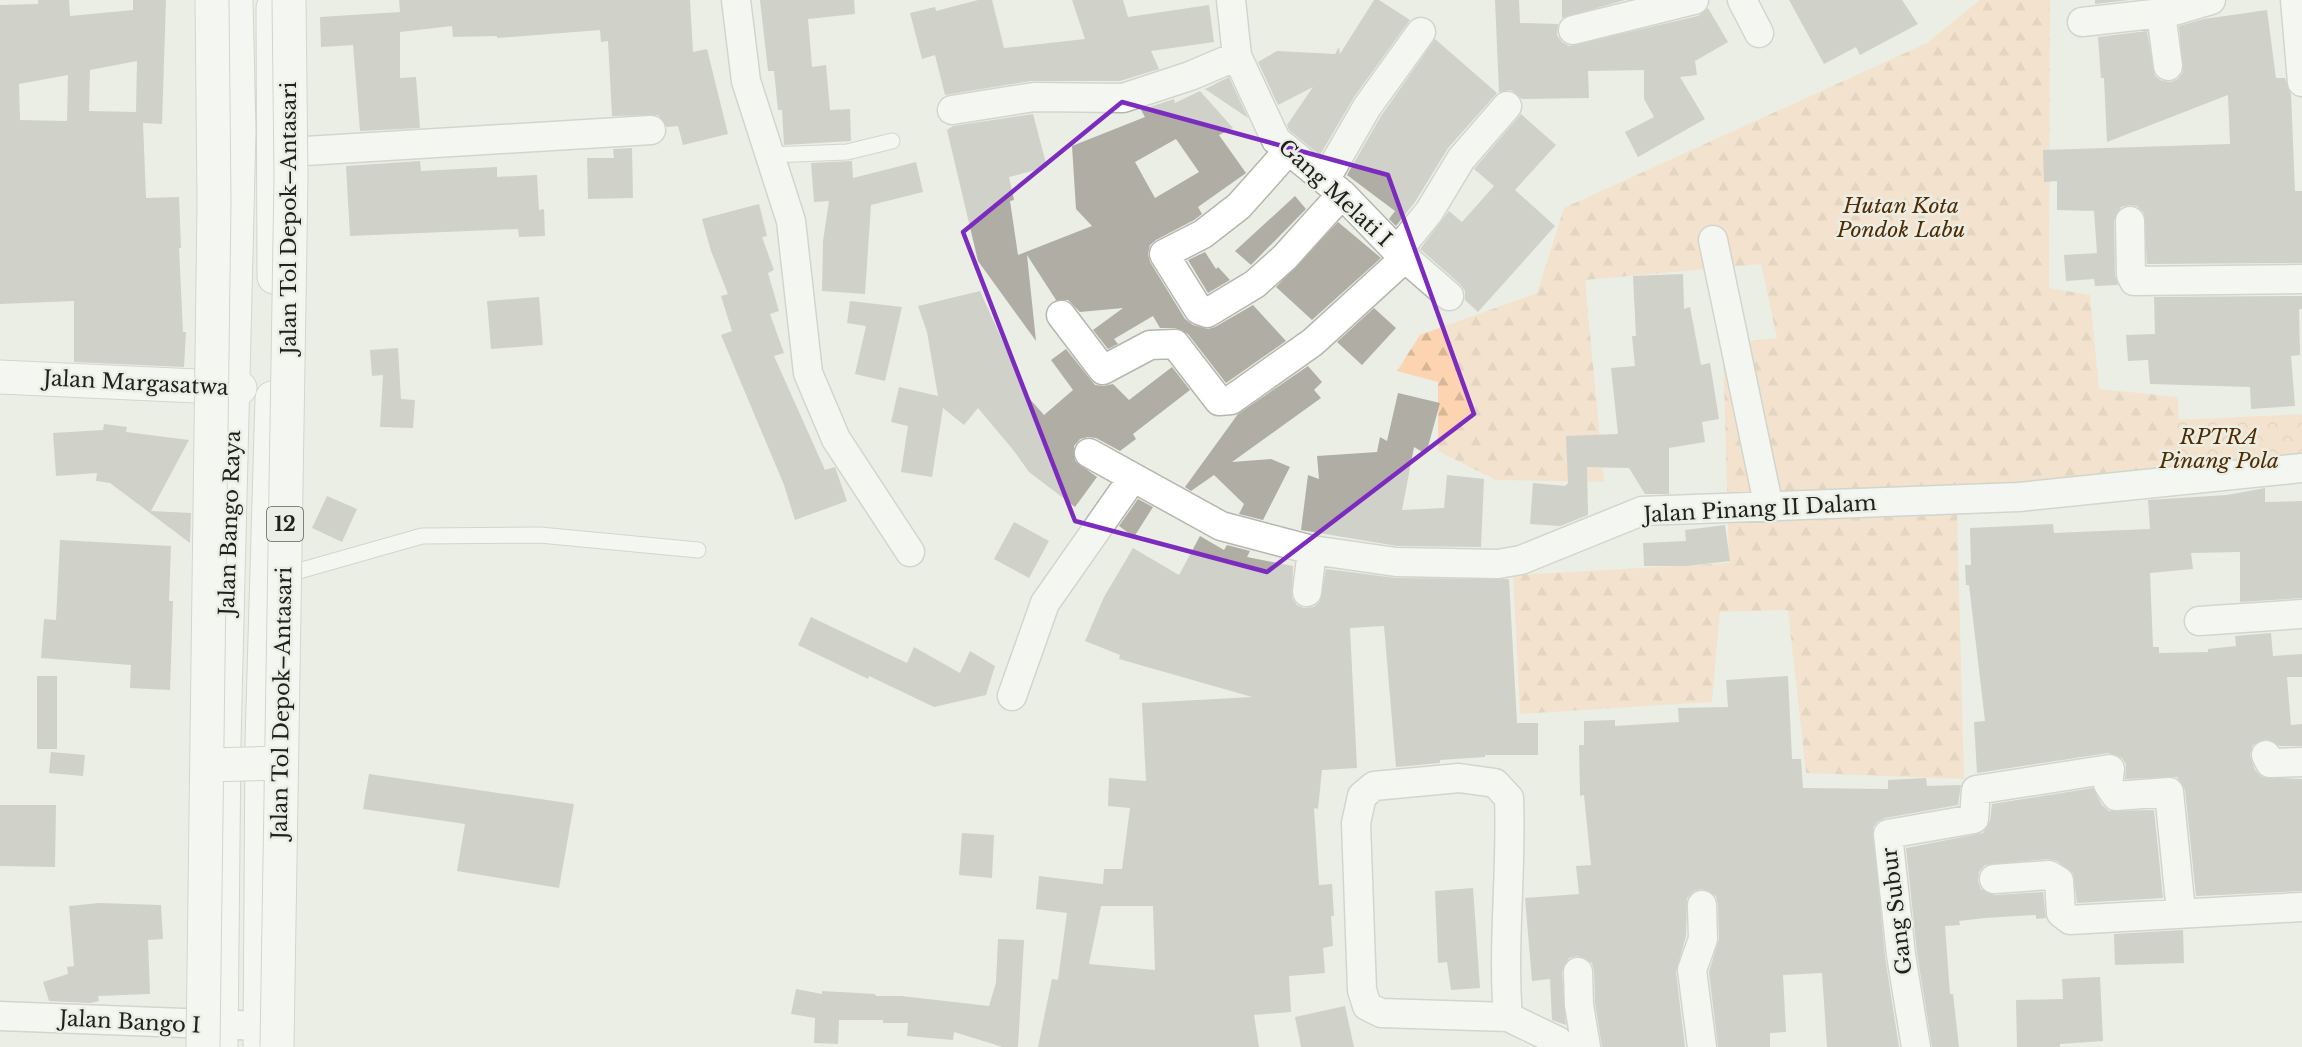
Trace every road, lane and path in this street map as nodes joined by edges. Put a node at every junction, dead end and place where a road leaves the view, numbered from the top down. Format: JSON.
{"nodes":[{"id":1,"x":212,"y":0,"type":"edge"},
{"id":2,"x":236,"y":0,"type":"edge"},
{"id":3,"x":273,"y":0,"type":"edge"},
{"id":4,"x":289,"y":0,"type":"edge"},
{"id":5,"x":736,"y":0,"type":"edge"},
{"id":6,"x":1231,"y":0,"type":"edge"},
{"id":7,"x":1694,"y":0,"type":"edge"},
{"id":8,"x":1742,"y":0,"type":"edge"},
{"id":9,"x":2211,"y":0,"type":"edge"},
{"id":10,"x":2295,"y":0,"type":"edge"},
{"id":11,"x":2167,"y":9,"type":"edge"},
{"id":12,"x":2082,"y":22,"type":"dead end"},
{"id":13,"x":1573,"y":30,"type":"dead end"},
{"id":14,"x":1421,"y":32,"type":"dead end"},
{"id":15,"x":1759,"y":33,"type":"dead end"},
{"id":16,"x":1237,"y":56,"type":"junction"},
{"id":17,"x":2168,"y":66,"type":"dead end"},
{"id":18,"x":2302,"y":82,"type":"edge"},
{"id":19,"x":1506,"y":106,"type":"dead end"},
{"id":20,"x":952,"y":110,"type":"dead end"},
{"id":21,"x":651,"y":130,"type":"dead end"},
{"id":22,"x":892,"y":141,"type":"dead end"},
{"id":23,"x":1288,"y":151,"type":"junction"},
{"id":24,"x":273,"y":153,"type":"junction"},
{"id":25,"x":769,"y":155,"type":"junction"},
{"id":26,"x":1333,"y":187,"type":"junction"},
{"id":27,"x":2130,"y":221,"type":"dead end"},
{"id":28,"x":1713,"y":240,"type":"dead end"},
{"id":29,"x":1402,"y":254,"type":"junction"},
{"id":30,"x":2302,"y":279,"type":"edge"},
{"id":31,"x":1449,"y":296,"type":"dead end"},
{"id":32,"x":1061,"y":315,"type":"dead end"},
{"id":33,"x":0,"y":377,"type":"edge"},
{"id":34,"x":234,"y":388,"type":"junction"},
{"id":35,"x":272,"y":388,"type":"junction"},
{"id":36,"x":1089,"y":453,"type":"dead end"},
{"id":37,"x":2302,"y":468,"type":"edge"},
{"id":38,"x":1132,"y":479,"type":"junction"},
{"id":39,"x":1769,"y":508,"type":"junction"},
{"id":40,"x":698,"y":550,"type":"dead end"},
{"id":41,"x":1312,"y":550,"type":"junction"},
{"id":42,"x":910,"y":552,"type":"dead end"},
{"id":43,"x":266,"y":580,"type":"junction"},
{"id":44,"x":1307,"y":592,"type":"dead end"},
{"id":45,"x":2302,"y":614,"type":"edge"},
{"id":46,"x":2199,"y":621,"type":"dead end"},
{"id":47,"x":1012,"y":696,"type":"dead end"},
{"id":48,"x":272,"y":753,"type":"junction"},
{"id":49,"x":215,"y":754,"type":"junction"},
{"id":50,"x":2266,"y":755,"type":"dead end"},
{"id":51,"x":2302,"y":762,"type":"edge"},
{"id":52,"x":1994,"y":879,"type":"dead end"},
{"id":53,"x":1702,"y":905,"type":"dead end"},
{"id":54,"x":2302,"y":907,"type":"edge"},
{"id":55,"x":2181,"y":912,"type":"junction"},
{"id":56,"x":1578,"y":972,"type":"dead end"},
{"id":57,"x":0,"y":1016,"type":"edge"},
{"id":58,"x":1508,"y":1017,"type":"junction"},
{"id":59,"x":215,"y":1040,"type":"edge"},
{"id":60,"x":266,"y":1040,"type":"edge"},
{"id":61,"x":1563,"y":1047,"type":"edge"},
{"id":62,"x":1586,"y":1047,"type":"edge"},
{"id":63,"x":1702,"y":1047,"type":"edge"},
{"id":64,"x":1916,"y":1047,"type":"edge"}],
"edges":[{"from":1,"to":49,"type":"main road","bridge":true},
{"from":2,"to":34,"type":"main road","name":"Jalan Bango Raya"},
{"from":3,"to":24,"type":"main road","name":"Jalan Bango Raya"},
{"from":4,"to":48,"type":"main road","name":"Jalan Tol Depok–Antasari","number":"12","bridge":true},
{"from":5,"to":25,"type":"street"},
{"from":6,"to":16,"type":"street","name":"Gang Melati I"},
{"from":7,"to":13,"type":"street"},
{"from":8,"to":15,"type":"street"},
{"from":9,"to":11,"type":"street"},
{"from":10,"to":18,"type":"street"},
{"from":11,"to":12,"type":"street"},
{"from":11,"to":17,"type":"street"},
{"from":14,"to":26,"type":"street"},
{"from":16,"to":20,"type":"street"},
{"from":16,"to":23,"type":"street","name":"Gang Melati I"},
{"from":19,"to":29,"type":"street","name":"Gang Melati I"},
{"from":21,"to":24,"type":"street"},
{"from":22,"to":25,"type":"lane"},
{"from":23,"to":26,"type":"street","name":"Gang Melati I"},
{"from":23,"to":26,"type":"street"},
{"from":24,"to":35,"type":"main road","name":"Jalan Bango Raya"},
{"from":25,"to":42,"type":"street"},
{"from":26,"to":29,"type":"street","name":"Gang Melati I"},
{"from":27,"to":30,"type":"street"},
{"from":28,"to":39,"type":"street"},
{"from":29,"to":31,"type":"street","name":"Gang Melati I"},
{"from":29,"to":32,"type":"street"},
{"from":33,"to":34,"type":"main road","name":"Jalan Margasatwa"},
{"from":34,"to":35,"type":"main road","name":"Jalan Margasatwa"},
{"from":34,"to":49,"type":"main road","name":"Jalan Bango Raya"},
{"from":35,"to":43,"type":"main road","name":"Jalan Bango Raya"},
{"from":36,"to":38,"type":"street","name":"Jalan Pinang II Dalam"},
{"from":37,"to":39,"type":"street","name":"Jalan Pinang II Dalam"},
{"from":38,"to":41,"type":"street","name":"Jalan Pinang II Dalam"},
{"from":38,"to":47,"type":"street"},
{"from":39,"to":41,"type":"street","name":"Jalan Pinang II Dalam"},
{"from":40,"to":43,"type":"lane"},
{"from":41,"to":44,"type":"street"},
{"from":43,"to":48,"type":"main road","name":"Jalan Bango Raya"},
{"from":45,"to":46,"type":"street"},
{"from":48,"to":49,"type":"main road","bridge":true},
{"from":48,"to":60,"type":"main road","name":"Jalan Tol Depok–Antasari","number":"12","bridge":true},
{"from":49,"to":59,"type":"main road","bridge":true},
{"from":50,"to":51,"type":"street"},
{"from":52,"to":55,"type":"street"},
{"from":53,"to":63,"type":"street"},
{"from":54,"to":55,"type":"street"},
{"from":55,"to":64,"type":"street","name":"Gang Subur"},
{"from":56,"to":62,"type":"street"},
{"from":57,"to":59,"type":"street","name":"Jalan Bango I"},
{"from":58,"to":58,"type":"street"},
{"from":58,"to":61,"type":"street"},
{"from":59,"to":60,"type":"street","name":"Jalan Bango I"}]}
